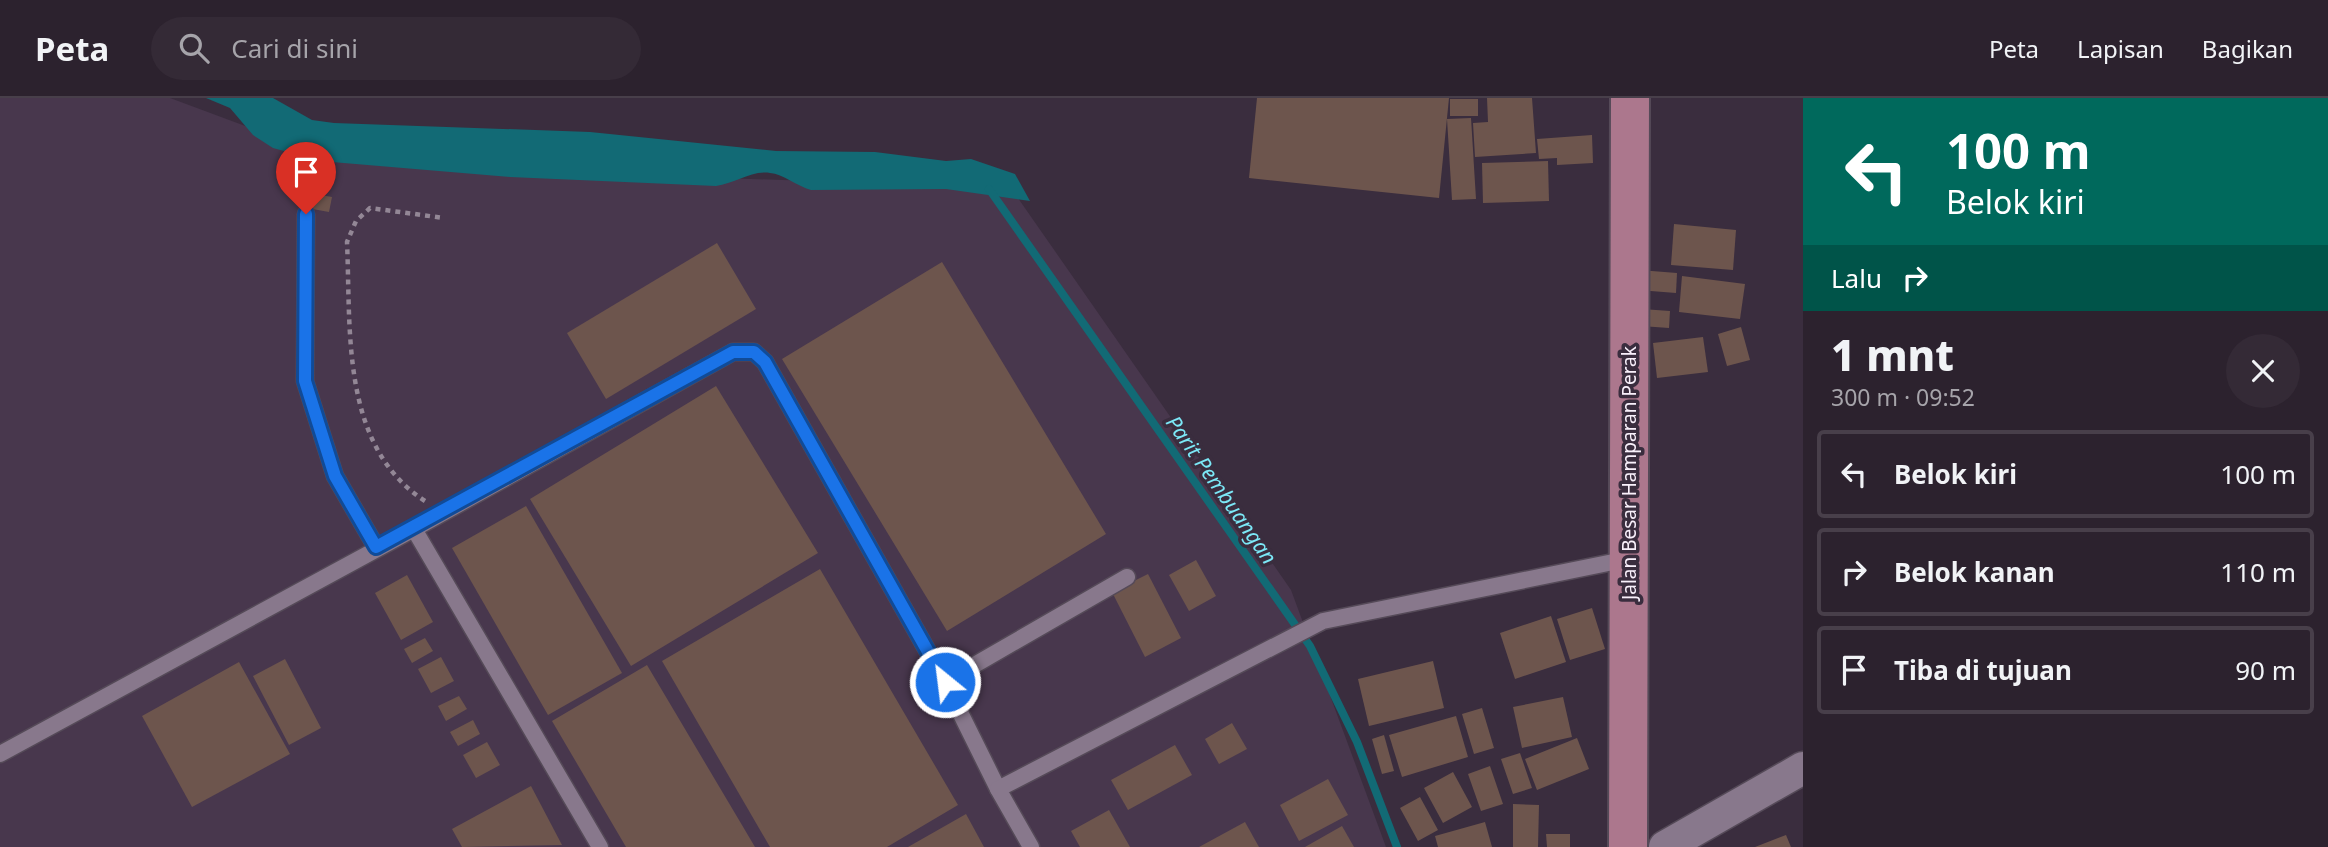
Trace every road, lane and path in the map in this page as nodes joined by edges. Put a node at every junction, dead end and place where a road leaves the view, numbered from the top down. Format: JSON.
{"nodes":[{"id":1,"x":1630,"y":98,"type":"edge"},
{"id":2,"x":306,"y":214,"type":"dead end"},
{"id":3,"x":444,"y":218,"type":"dead end"},
{"id":4,"x":443,"y":513,"type":"junction"},
{"id":5,"x":414,"y":528,"type":"junction"},
{"id":6,"x":376,"y":547,"type":"junction"},
{"id":7,"x":1629,"y":559,"type":"junction"},
{"id":8,"x":1127,"y":577,"type":"dead end"},
{"id":9,"x":945,"y":682,"type":"junction"},
{"id":10,"x":0,"y":754,"type":"edge"},
{"id":11,"x":1803,"y":768,"type":"edge"},
{"id":12,"x":998,"y":789,"type":"junction"},
{"id":13,"x":600,"y":847,"type":"edge"},
{"id":14,"x":1031,"y":847,"type":"edge"},
{"id":15,"x":1628,"y":847,"type":"edge"},
{"id":16,"x":1665,"y":847,"type":"edge"}],
"edges":[{"from":1,"to":7,"type":"main road","name":"Jalan Besar Hamparan Perak"},
{"from":2,"to":6,"type":"lane"},
{"from":3,"to":4,"type":"path"},
{"from":4,"to":5,"type":"lane"},
{"from":4,"to":9,"type":"lane"},
{"from":5,"to":6,"type":"lane"},
{"from":5,"to":13,"type":"lane"},
{"from":6,"to":10,"type":"lane"},
{"from":7,"to":12,"type":"lane"},
{"from":7,"to":15,"type":"main road","name":"Jalan Besar Hamparan Perak"},
{"from":8,"to":9,"type":"lane"},
{"from":9,"to":12,"type":"lane"},
{"from":11,"to":16,"type":"street"},
{"from":12,"to":14,"type":"lane"}]}
